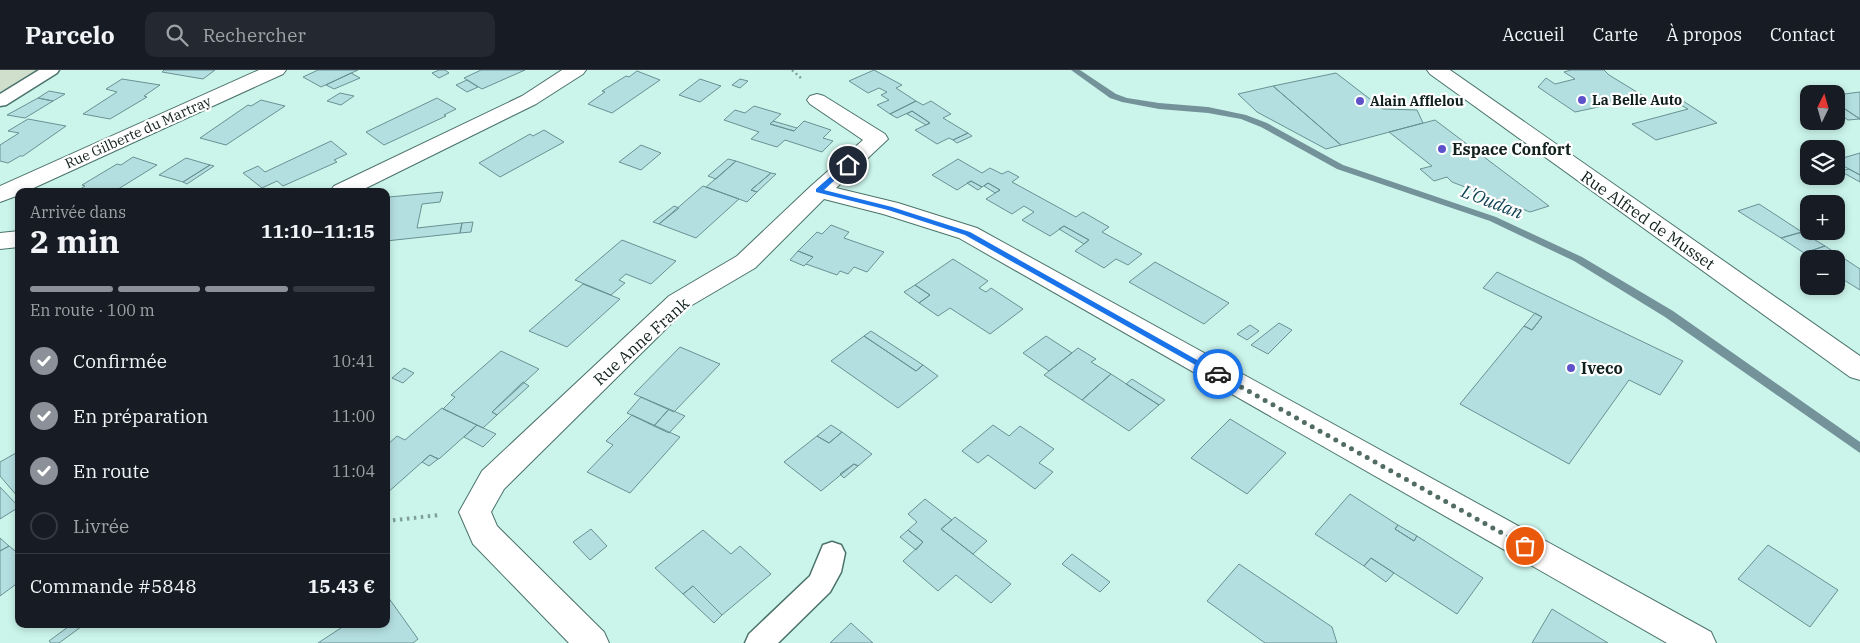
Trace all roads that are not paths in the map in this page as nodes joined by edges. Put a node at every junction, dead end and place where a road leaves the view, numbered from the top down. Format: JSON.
{"nodes":[{"id":1,"x":51,"y":70,"type":"edge"},
{"id":2,"x":276,"y":70,"type":"edge"},
{"id":3,"x":576,"y":70,"type":"edge"},
{"id":4,"x":1437,"y":70,"type":"edge"},
{"id":5,"x":817,"y":100,"type":"dead end"},
{"id":6,"x":0,"y":101,"type":"edge"},
{"id":7,"x":15,"y":188,"type":"edge"},
{"id":8,"x":15,"y":188,"type":"edge"},
{"id":9,"x":348,"y":188,"type":"edge"},
{"id":10,"x":819,"y":191,"type":"junction"},
{"id":11,"x":0,"y":195,"type":"edge"},
{"id":12,"x":15,"y":239,"type":"edge"},
{"id":13,"x":0,"y":241,"type":"edge"},
{"id":14,"x":1860,"y":370,"type":"edge"},
{"id":15,"x":832,"y":553,"type":"dead end"},
{"id":16,"x":592,"y":643,"type":"edge"},
{"id":17,"x":759,"y":643,"type":"edge"},
{"id":18,"x":1699,"y":643,"type":"edge"}],
"edges":[{"from":1,"to":6,"type":"lane"},
{"from":2,"to":8,"type":"street","name":"Rue Gilberte du Martray"},
{"from":3,"to":9,"type":"street"},
{"from":4,"to":14,"type":"street","name":"Rue Alfred de Musset"},
{"from":5,"to":10,"type":"street","name":"Rue Anne Frank"},
{"from":7,"to":11,"type":"street","name":"Rue Gilberte du Martray"},
{"from":10,"to":16,"type":"street","name":"Rue Anne Frank"},
{"from":10,"to":18,"type":"street"},
{"from":12,"to":13,"type":"street"},
{"from":15,"to":17,"type":"lane"}]}
